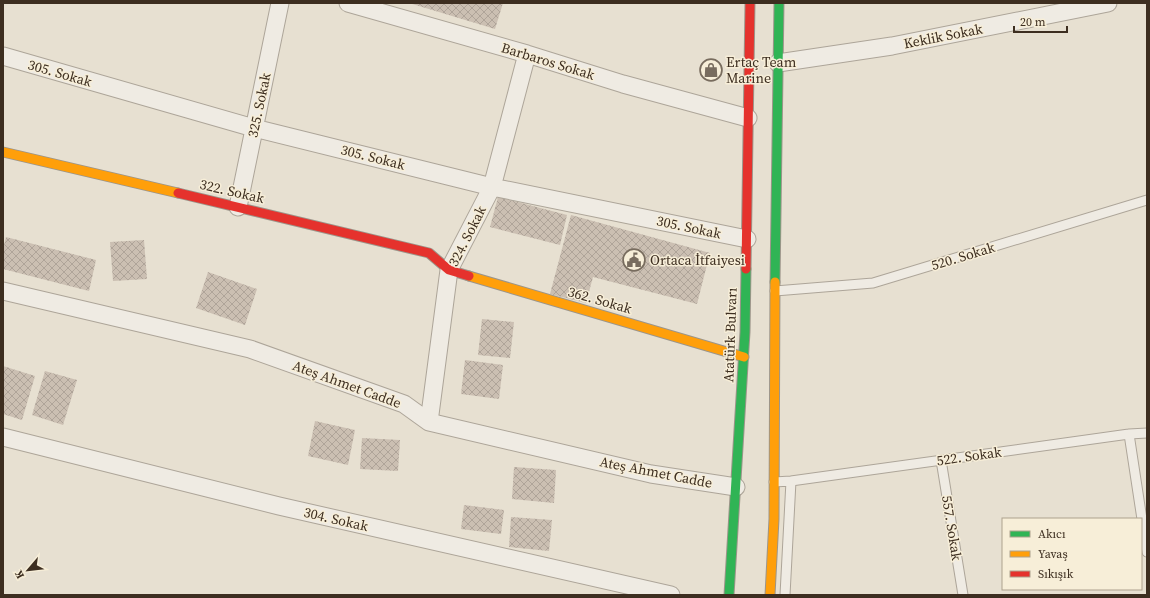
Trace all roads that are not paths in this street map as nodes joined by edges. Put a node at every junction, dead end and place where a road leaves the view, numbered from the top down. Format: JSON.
{"nodes":[{"id":1,"x":280,"y":3,"type":"edge"},
{"id":2,"x":348,"y":3,"type":"edge"},
{"id":3,"x":750,"y":3,"type":"edge"},
{"id":4,"x":779,"y":3,"type":"edge"},
{"id":5,"x":1108,"y":3,"type":"edge"},
{"id":6,"x":526,"y":54,"type":"junction"},
{"id":7,"x":3,"y":56,"type":"edge"},
{"id":8,"x":778,"y":64,"type":"junction"},
{"id":9,"x":748,"y":118,"type":"junction"},
{"id":10,"x":254,"y":128,"type":"junction"},
{"id":11,"x":3,"y":152,"type":"edge"},
{"id":12,"x":492,"y":187,"type":"junction"},
{"id":13,"x":1147,"y":200,"type":"edge"},
{"id":14,"x":238,"y":207,"type":"junction"},
{"id":15,"x":747,"y":240,"type":"junction"},
{"id":16,"x":449,"y":270,"type":"junction"},
{"id":17,"x":775,"y":291,"type":"junction"},
{"id":18,"x":3,"y":292,"type":"edge"},
{"id":19,"x":744,"y":357,"type":"junction"},
{"id":20,"x":429,"y":422,"type":"junction"},
{"id":21,"x":1147,"y":433,"type":"edge"},
{"id":22,"x":1129,"y":434,"type":"junction"},
{"id":23,"x":3,"y":437,"type":"edge"},
{"id":24,"x":941,"y":460,"type":"junction"},
{"id":25,"x":791,"y":481,"type":"junction"},
{"id":26,"x":774,"y":482,"type":"junction"},
{"id":27,"x":736,"y":487,"type":"junction"},
{"id":28,"x":1142,"y":518,"type":"edge"},
{"id":29,"x":1142,"y":519,"type":"edge"},
{"id":30,"x":1147,"y":552,"type":"edge"},
{"id":31,"x":670,"y":595,"type":"edge"},
{"id":32,"x":729,"y":595,"type":"edge"},
{"id":33,"x":770,"y":595,"type":"edge"},
{"id":34,"x":785,"y":595,"type":"edge"},
{"id":35,"x":963,"y":595,"type":"edge"}],
"edges":[{"from":1,"to":10,"type":"street","name":"325. Sokak"},
{"from":2,"to":6,"type":"street","name":"Barbaros Sokak"},
{"from":3,"to":9,"type":"main road","name":"Atatürk Bulvarı"},
{"from":4,"to":8,"type":"main road"},
{"from":5,"to":8,"type":"street","name":"Keklik Sokak"},
{"from":6,"to":9,"type":"street","name":"Barbaros Sokak"},
{"from":6,"to":12,"type":"street","name":"324. Sokak"},
{"from":7,"to":10,"type":"street","name":"305. Sokak"},
{"from":8,"to":17,"type":"main road"},
{"from":9,"to":15,"type":"main road","name":"Atatürk Bulvarı"},
{"from":10,"to":12,"type":"street","name":"305. Sokak"},
{"from":10,"to":14,"type":"street","name":"325. Sokak"},
{"from":11,"to":14,"type":"main road","name":"322. Sokak"},
{"from":12,"to":15,"type":"street","name":"305. Sokak"},
{"from":12,"to":16,"type":"street","name":"324. Sokak"},
{"from":13,"to":17,"type":"lane","name":"520. Sokak"},
{"from":14,"to":16,"type":"main road","name":"322. Sokak"},
{"from":15,"to":19,"type":"main road","name":"Atatürk Bulvarı"},
{"from":16,"to":19,"type":"main road","name":"362. Sokak"},
{"from":16,"to":20,"type":"street","name":"324. Sokak"},
{"from":17,"to":26,"type":"main road"},
{"from":18,"to":20,"type":"street","name":"Ateş Ahmet Cadde"},
{"from":19,"to":27,"type":"main road","name":"Atatürk Bulvarı"},
{"from":20,"to":27,"type":"street","name":"Ateş Ahmet Cadde"},
{"from":21,"to":22,"type":"lane","name":"522. Sokak"},
{"from":22,"to":24,"type":"lane","name":"522. Sokak"},
{"from":22,"to":28,"type":"lane"},
{"from":23,"to":31,"type":"street","name":"304. Sokak"},
{"from":24,"to":25,"type":"lane","name":"522. Sokak"},
{"from":24,"to":35,"type":"lane","name":"557. Sokak"},
{"from":25,"to":26,"type":"lane","name":"522. Sokak"},
{"from":25,"to":34,"type":"lane"},
{"from":26,"to":33,"type":"main road"},
{"from":27,"to":32,"type":"main road","name":"Atatürk Bulvarı"},
{"from":29,"to":30,"type":"lane"}]}
